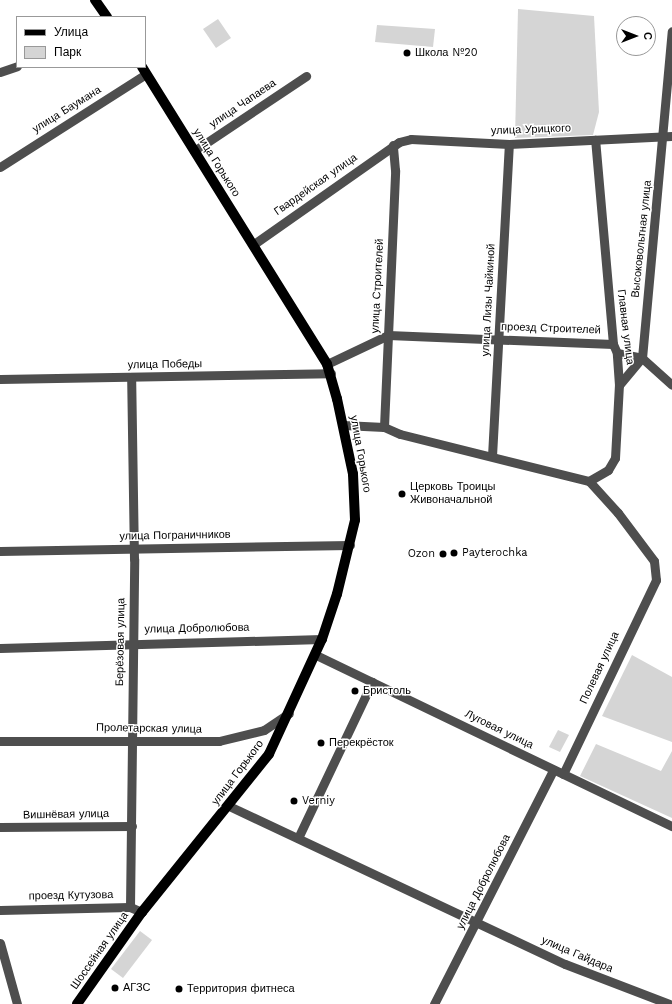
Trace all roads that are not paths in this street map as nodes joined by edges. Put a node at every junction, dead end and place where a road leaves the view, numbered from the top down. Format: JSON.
{"nodes":[{"id":1,"x":95,"y":0,"type":"edge"},
{"id":2,"x":107,"y":16,"type":"edge"},
{"id":3,"x":672,"y":31,"type":"edge"},
{"id":4,"x":16,"y":66,"type":"edge"},
{"id":5,"x":144,"y":70,"type":"edge"},
{"id":6,"x":0,"y":72,"type":"edge"},
{"id":7,"x":306,"y":76,"type":"dead end"},
{"id":8,"x":668,"y":136,"type":"edge"},
{"id":9,"x":595,"y":140,"type":"junction"},
{"id":10,"x":509,"y":144,"type":"junction"},
{"id":11,"x":393,"y":145,"type":"junction"},
{"id":12,"x":194,"y":151,"type":"junction"},
{"id":13,"x":0,"y":167,"type":"edge"},
{"id":14,"x":254,"y":244,"type":"junction"},
{"id":15,"x":388,"y":335,"type":"junction"},
{"id":16,"x":499,"y":339,"type":"junction"},
{"id":17,"x":613,"y":344,"type":"junction"},
{"id":18,"x":617,"y":353,"type":"junction"},
{"id":19,"x":642,"y":358,"type":"junction"},
{"id":20,"x":326,"y":364,"type":"junction"},
{"id":21,"x":331,"y":373,"type":"junction"},
{"id":22,"x":131,"y":378,"type":"junction"},
{"id":23,"x":0,"y":379,"type":"edge"},
{"id":24,"x":619,"y":385,"type":"junction"},
{"id":25,"x":672,"y":386,"type":"edge"},
{"id":26,"x":343,"y":425,"type":"junction"},
{"id":27,"x":384,"y":427,"type":"junction"},
{"id":28,"x":492,"y":456,"type":"junction"},
{"id":29,"x":589,"y":481,"type":"junction"},
{"id":30,"x":350,"y":545,"type":"junction"},
{"id":31,"x":134,"y":549,"type":"junction"},
{"id":32,"x":0,"y":551,"type":"edge"},
{"id":33,"x":322,"y":639,"type":"junction"},
{"id":34,"x":134,"y":642,"type":"junction"},
{"id":35,"x":0,"y":648,"type":"edge"},
{"id":36,"x":316,"y":655,"type":"junction"},
{"id":37,"x":372,"y":682,"type":"junction"},
{"id":38,"x":290,"y":713,"type":"junction"},
{"id":39,"x":131,"y":740,"type":"junction"},
{"id":40,"x":0,"y":741,"type":"edge"},
{"id":41,"x":553,"y":770,"type":"junction"},
{"id":42,"x":563,"y":774,"type":"junction"},
{"id":43,"x":229,"y":806,"type":"junction"},
{"id":44,"x":132,"y":826,"type":"junction"},
{"id":45,"x":672,"y":826,"type":"edge"},
{"id":46,"x":0,"y":827,"type":"edge"},
{"id":47,"x":298,"y":838,"type":"junction"},
{"id":48,"x":130,"y":907,"type":"junction"},
{"id":49,"x":0,"y":910,"type":"edge"},
{"id":50,"x":142,"y":912,"type":"junction"},
{"id":51,"x":477,"y":923,"type":"junction"},
{"id":52,"x":0,"y":943,"type":"edge"},
{"id":53,"x":17,"y":1004,"type":"edge"},
{"id":54,"x":77,"y":1004,"type":"edge"},
{"id":55,"x":434,"y":1004,"type":"edge"},
{"id":56,"x":669,"y":1004,"type":"edge"}],
"edges":[{"from":1,"to":2,"type":"main road"},
{"from":3,"to":8,"type":"street"},
{"from":4,"to":6,"type":"street"},
{"from":5,"to":12,"type":"main road","name":"улица Горького"},
{"from":5,"to":13,"type":"street","name":"улица Баумана"},
{"from":7,"to":12,"type":"street","name":"улица Чапаева"},
{"from":8,"to":9,"type":"street","name":"улица Урицкого"},
{"from":8,"to":19,"type":"street","name":"Высоковольтная улица"},
{"from":9,"to":10,"type":"street","name":"улица Урицкого"},
{"from":9,"to":17,"type":"street","name":"Главная улица"},
{"from":10,"to":11,"type":"street","name":"улица Урицкого"},
{"from":10,"to":16,"type":"street","name":"улица Лизы Чайкиной"},
{"from":11,"to":14,"type":"street","name":"Гвардейская улица"},
{"from":11,"to":15,"type":"street","name":"улица Строителей"},
{"from":12,"to":14,"type":"main road","name":"улица Горького"},
{"from":14,"to":20,"type":"main road","name":"улица Горького"},
{"from":15,"to":16,"type":"street","name":"проезд Строителей"},
{"from":15,"to":20,"type":"street","name":"проезд Строителей"},
{"from":15,"to":27,"type":"street","name":"улица Строителей"},
{"from":16,"to":17,"type":"street","name":"проезд Строителей"},
{"from":16,"to":28,"type":"street","name":"улица Лизы Чайкиной"},
{"from":17,"to":18,"type":"street","name":"Главная улица"},
{"from":18,"to":19,"type":"street"},
{"from":18,"to":24,"type":"street","name":"Главная улица"},
{"from":19,"to":24,"type":"street"},
{"from":19,"to":25,"type":"street"},
{"from":20,"to":21,"type":"main road","name":"улица Горького"},
{"from":21,"to":22,"type":"street","name":"улица Победы"},
{"from":21,"to":26,"type":"main road","name":"улица Горького"},
{"from":22,"to":23,"type":"street","name":"улица Победы"},
{"from":22,"to":31,"type":"street","name":"Берёзовая улица"},
{"from":24,"to":29,"type":"street","name":"Главная улица"},
{"from":26,"to":27,"type":"street"},
{"from":26,"to":30,"type":"main road","name":"улица Горького"},
{"from":27,"to":28,"type":"street"},
{"from":28,"to":29,"type":"street"},
{"from":29,"to":42,"type":"street","name":"Полевая улица"},
{"from":30,"to":31,"type":"street","name":"улица Пограничников"},
{"from":30,"to":33,"type":"main road","name":"улица Горького"},
{"from":31,"to":32,"type":"street","name":"улица Пограничников"},
{"from":31,"to":34,"type":"street","name":"Берёзовая улица"},
{"from":33,"to":34,"type":"street","name":"улица Добролюбова"},
{"from":33,"to":36,"type":"main road","name":"улица Горького"},
{"from":34,"to":35,"type":"street","name":"улица Добролюбова"},
{"from":34,"to":39,"type":"street","name":"Берёзовая улица"},
{"from":36,"to":37,"type":"street","name":"Луговая улица"},
{"from":36,"to":38,"type":"main road","name":"улица Горького"},
{"from":37,"to":41,"type":"street","name":"Луговая улица"},
{"from":37,"to":47,"type":"street"},
{"from":38,"to":39,"type":"street","name":"Пролетарская улица"},
{"from":38,"to":43,"type":"main road","name":"улица Горького"},
{"from":39,"to":40,"type":"street","name":"Пролетарская улица"},
{"from":39,"to":44,"type":"street","name":"Берёзовая улица"},
{"from":41,"to":42,"type":"street","name":"Луговая улица"},
{"from":41,"to":51,"type":"street","name":"улица Добролюбова"},
{"from":42,"to":45,"type":"street","name":"Луговая улица"},
{"from":43,"to":47,"type":"street","name":"улица Гайдара"},
{"from":43,"to":50,"type":"main road","name":"улица Горького"},
{"from":44,"to":46,"type":"street","name":"Вишнёвая улица"},
{"from":44,"to":48,"type":"street","name":"Берёзовая улица"},
{"from":47,"to":51,"type":"street","name":"улица Гайдара"},
{"from":48,"to":49,"type":"street","name":"проезд Кутузова"},
{"from":48,"to":50,"type":"street","name":"проезд Кутузова"},
{"from":50,"to":54,"type":"main road","name":"Шоссейная улица"},
{"from":51,"to":55,"type":"street","name":"улица Добролюбова"},
{"from":51,"to":56,"type":"street","name":"улица Гайдара"},
{"from":52,"to":53,"type":"street"}]}
